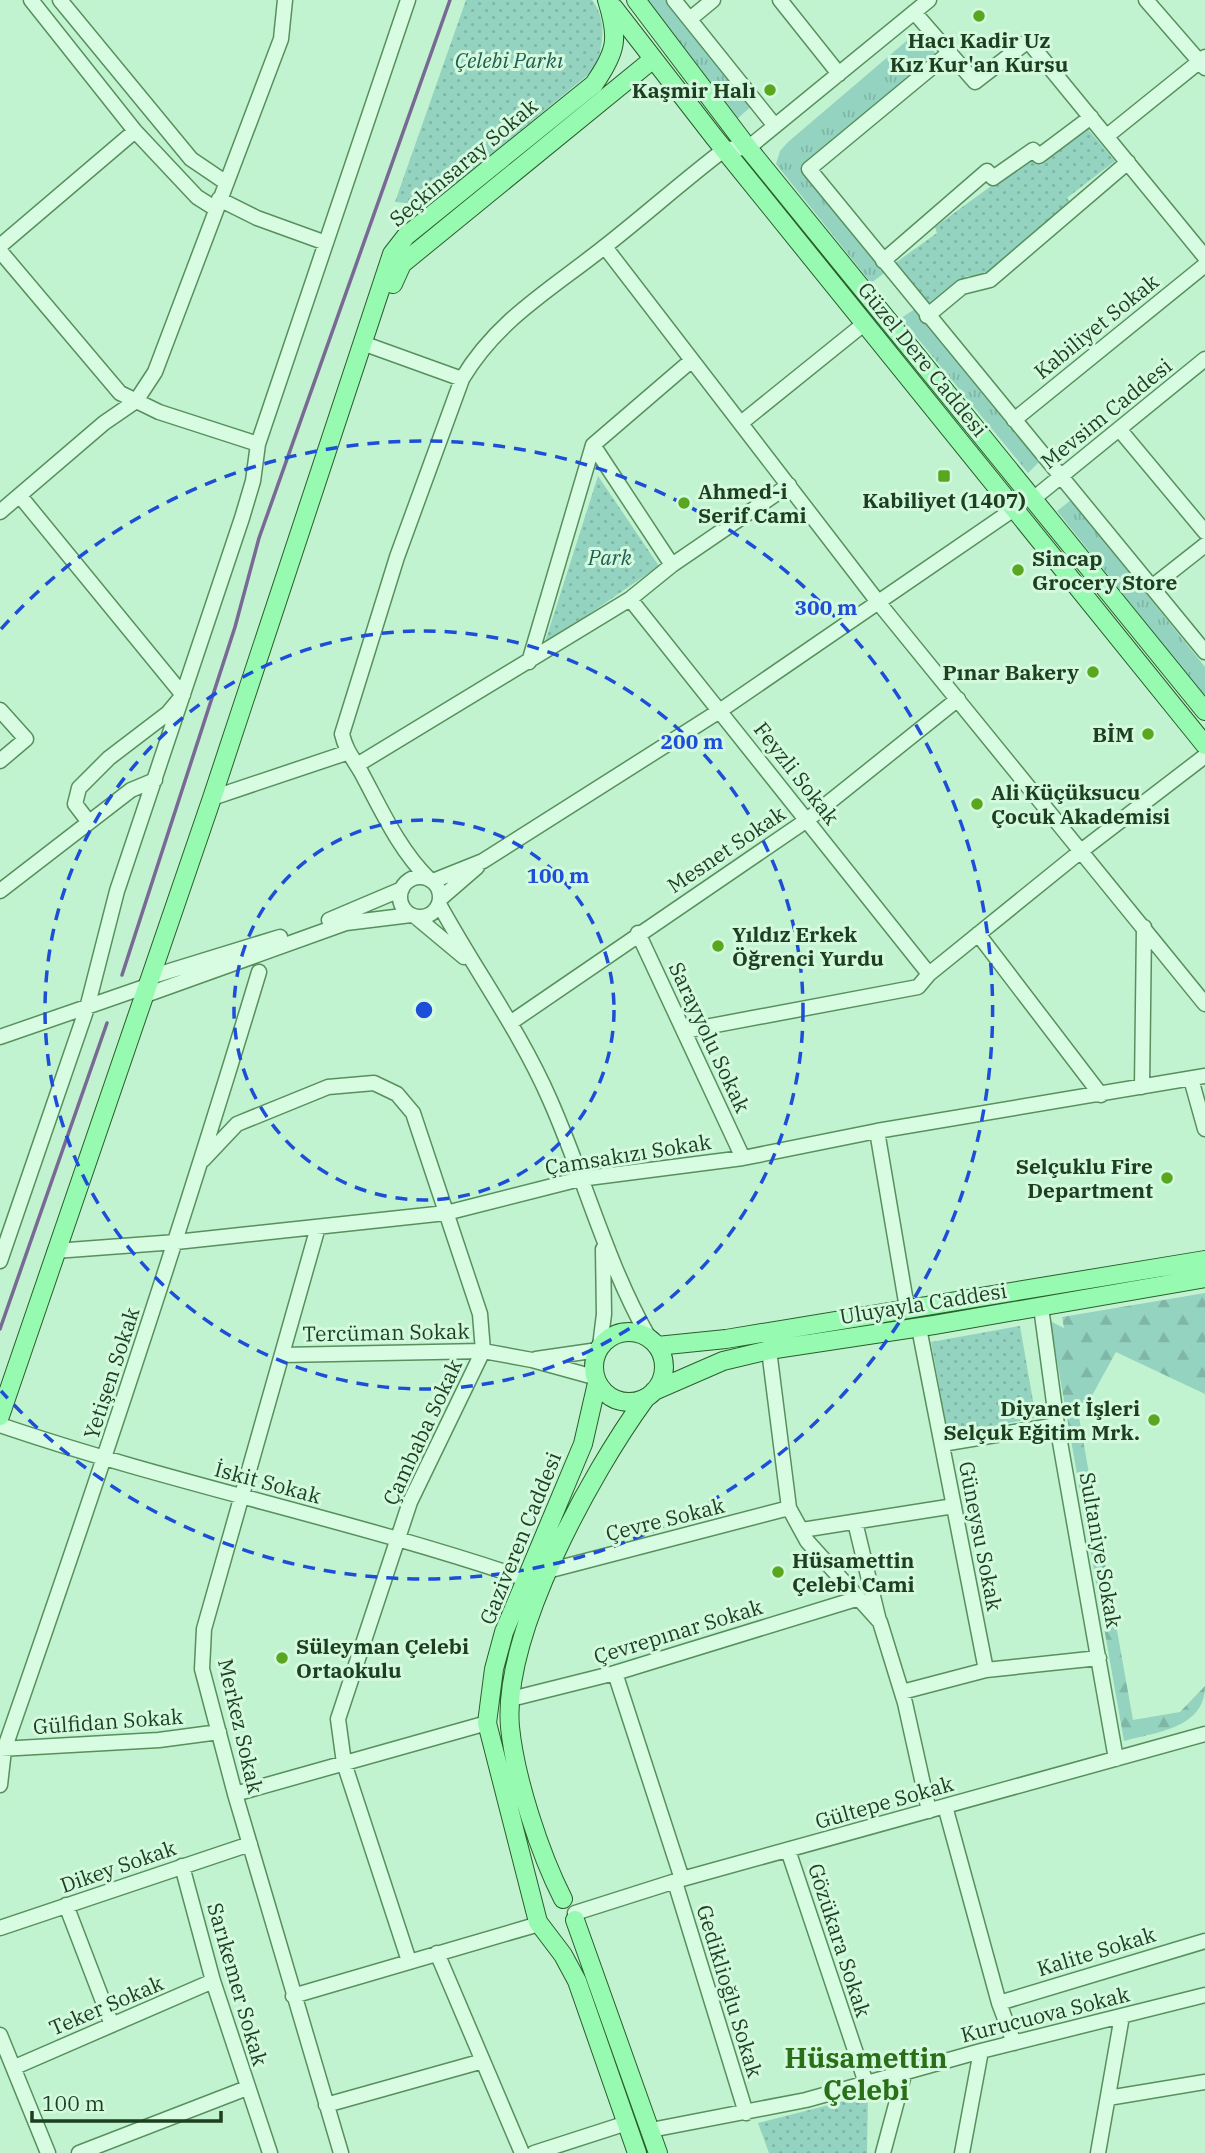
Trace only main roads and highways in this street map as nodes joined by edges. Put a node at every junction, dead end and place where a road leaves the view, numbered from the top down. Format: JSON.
{"nodes":[{"id":1,"x":607,"y":0,"type":"edge"},
{"id":2,"x":636,"y":0,"type":"edge"},
{"id":3,"x":652,"y":60,"type":"junction"},
{"id":4,"x":365,"y":344,"type":"junction"},
{"id":5,"x":1205,"y":711,"type":"edge"},
{"id":6,"x":1205,"y":745,"type":"edge"},
{"id":7,"x":1205,"y":1260,"type":"edge"},
{"id":8,"x":1205,"y":1278,"type":"edge"},
{"id":9,"x":653,"y":1342,"type":"junction"},
{"id":10,"x":596,"y":1380,"type":"junction"},
{"id":11,"x":650,"y":1395,"type":"junction"},
{"id":12,"x":0,"y":1416,"type":"edge"},
{"id":13,"x":571,"y":1910,"type":"junction"},
{"id":14,"x":540,"y":1924,"type":"junction"},
{"id":15,"x":637,"y":2153,"type":"edge"},
{"id":16,"x":658,"y":2153,"type":"edge"}],
"edges":[{"from":1,"to":3,"type":"main road","name":"Güzel Dere Caddesi"},
{"from":1,"to":4,"type":"main road","name":"Seçkinsaray Sokak"},
{"from":2,"to":5,"type":"main road","name":"Güzel Dere Caddesi"},
{"from":3,"to":4,"type":"main road","name":"Seçkinsaray Sokak"},
{"from":3,"to":6,"type":"main road","name":"Güzel Dere Caddesi"},
{"from":4,"to":12,"type":"main road"},
{"from":7,"to":9,"type":"main road","name":"Uluyayla Caddesi"},
{"from":8,"to":11,"type":"main road","name":"Uluyayla Caddesi"},
{"from":9,"to":10,"type":"main road"},
{"from":9,"to":11,"type":"main road"},
{"from":10,"to":11,"type":"main road"},
{"from":10,"to":14,"type":"main road","name":"Gaziveren Caddesi"},
{"from":11,"to":13,"type":"main road","name":"Gaziveren Caddesi"},
{"from":13,"to":14,"type":"main road"},
{"from":13,"to":14,"type":"main road"},
{"from":13,"to":16,"type":"main road","name":"Gaziveren Caddesi"},
{"from":14,"to":15,"type":"main road","name":"Gaziveren Caddesi"}]}
